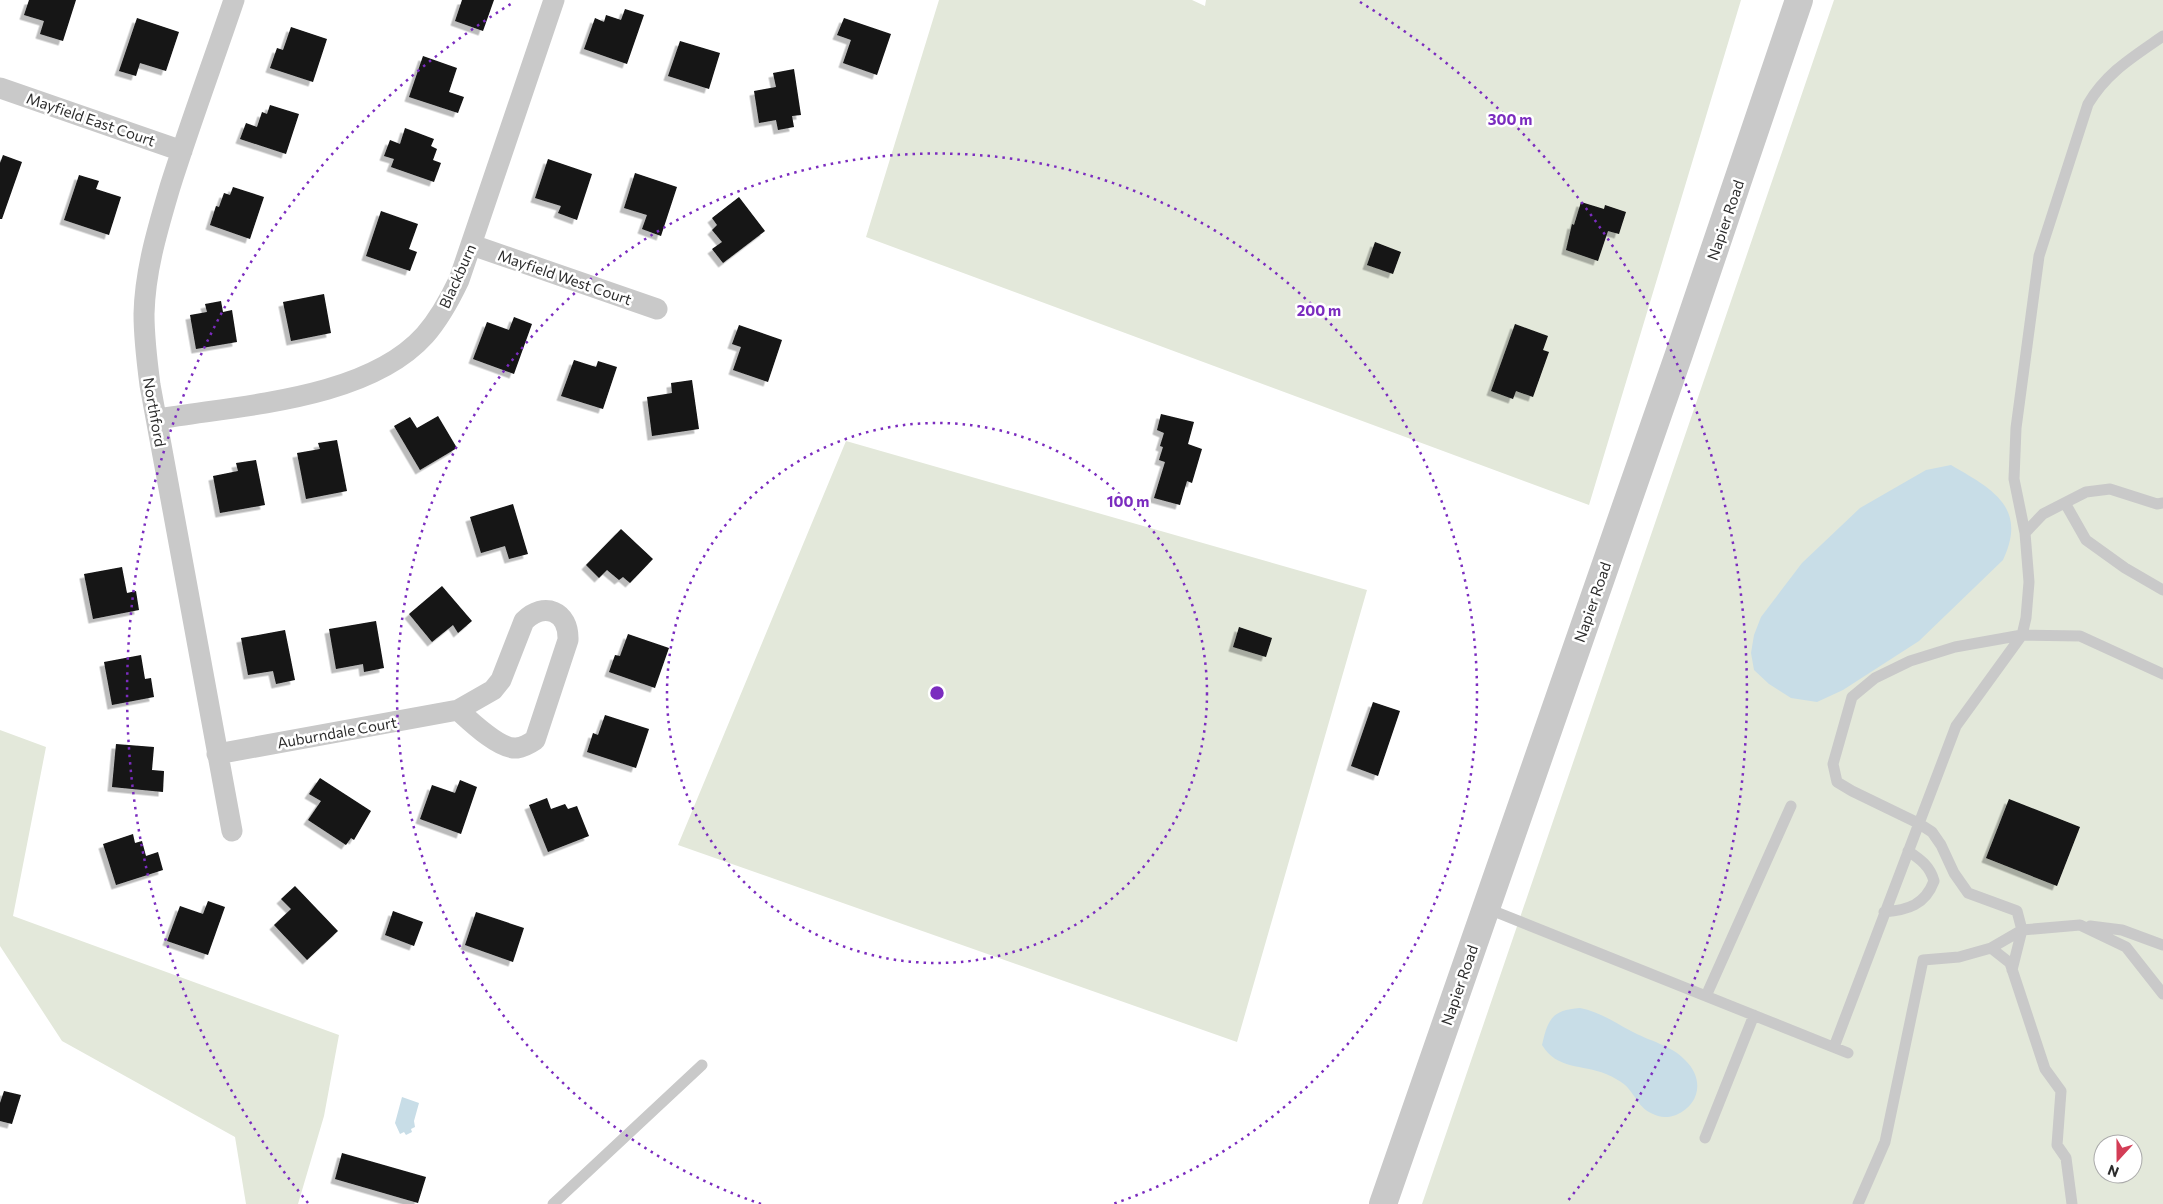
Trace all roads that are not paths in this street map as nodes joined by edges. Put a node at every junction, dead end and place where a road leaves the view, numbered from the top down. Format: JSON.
{"nodes":[{"id":1,"x":234,"y":0,"type":"edge"},
{"id":2,"x":554,"y":0,"type":"edge"},
{"id":3,"x":1799,"y":0,"type":"edge"},
{"id":4,"x":2163,"y":36,"type":"edge"},
{"id":5,"x":0,"y":88,"type":"edge"},
{"id":6,"x":182,"y":151,"type":"junction"},
{"id":7,"x":472,"y":245,"type":"junction"},
{"id":8,"x":657,"y":309,"type":"dead end"},
{"id":9,"x":158,"y":419,"type":"junction"},
{"id":10,"x":2065,"y":503,"type":"junction"},
{"id":11,"x":2163,"y":503,"type":"edge"},
{"id":12,"x":2025,"y":532,"type":"junction"},
{"id":13,"x":2163,"y":590,"type":"edge"},
{"id":14,"x":2022,"y":635,"type":"junction"},
{"id":15,"x":2163,"y":674,"type":"edge"},
{"id":16,"x":458,"y":710,"type":"junction"},
{"id":17,"x":217,"y":754,"type":"junction"},
{"id":18,"x":1791,"y":806,"type":"dead end"},
{"id":19,"x":1918,"y":823,"type":"junction"},
{"id":20,"x":232,"y":831,"type":"dead end"},
{"id":21,"x":1908,"y":851,"type":"junction"},
{"id":22,"x":1486,"y":908,"type":"junction"},
{"id":23,"x":1884,"y":912,"type":"junction"},
{"id":24,"x":2080,"y":925,"type":"junction"},
{"id":25,"x":2022,"y":930,"type":"junction"},
{"id":26,"x":2163,"y":945,"type":"edge"},
{"id":27,"x":1991,"y":948,"type":"junction"},
{"id":28,"x":2012,"y":970,"type":"junction"},
{"id":29,"x":2163,"y":994,"type":"edge"},
{"id":30,"x":1706,"y":996,"type":"junction"},
{"id":31,"x":1754,"y":1015,"type":"junction"},
{"id":32,"x":1834,"y":1047,"type":"junction"},
{"id":33,"x":1848,"y":1053,"type":"dead end"},
{"id":34,"x":702,"y":1065,"type":"dead end"},
{"id":35,"x":1705,"y":1138,"type":"dead end"},
{"id":36,"x":553,"y":1204,"type":"edge"},
{"id":37,"x":1383,"y":1204,"type":"edge"},
{"id":38,"x":1858,"y":1204,"type":"edge"},
{"id":39,"x":2072,"y":1204,"type":"edge"}],
"edges":[{"from":1,"to":6,"type":"street","name":"Northford"},
{"from":2,"to":7,"type":"street","name":"Blackburn"},
{"from":3,"to":22,"type":"street","name":"Napier Road"},
{"from":4,"to":12,"type":"lane"},
{"from":5,"to":6,"type":"street","name":"Mayfield East Court"},
{"from":6,"to":9,"type":"street","name":"Northford"},
{"from":7,"to":8,"type":"street","name":"Mayfield West Court"},
{"from":7,"to":9,"type":"street","name":"Blackburn"},
{"from":9,"to":17,"type":"street","name":"Northford"},
{"from":10,"to":11,"type":"lane"},
{"from":10,"to":12,"type":"lane"},
{"from":10,"to":13,"type":"lane"},
{"from":12,"to":14,"type":"lane"},
{"from":14,"to":15,"type":"lane"},
{"from":14,"to":19,"type":"lane"},
{"from":14,"to":19,"type":"lane"},
{"from":16,"to":16,"type":"street","name":"Auburndale Court"},
{"from":16,"to":17,"type":"street","name":"Auburndale Court"},
{"from":17,"to":20,"type":"street","name":"Northford"},
{"from":18,"to":30,"type":"lane"},
{"from":19,"to":21,"type":"lane"},
{"from":19,"to":25,"type":"lane"},
{"from":21,"to":23,"type":"lane"},
{"from":21,"to":23,"type":"lane"},
{"from":22,"to":30,"type":"lane"},
{"from":22,"to":37,"type":"street","name":"Napier Road"},
{"from":23,"to":32,"type":"lane"},
{"from":24,"to":25,"type":"lane"},
{"from":24,"to":26,"type":"lane"},
{"from":24,"to":29,"type":"lane"},
{"from":25,"to":27,"type":"lane"},
{"from":25,"to":28,"type":"lane"},
{"from":27,"to":28,"type":"lane"},
{"from":27,"to":38,"type":"lane"},
{"from":28,"to":39,"type":"lane"},
{"from":30,"to":31,"type":"lane"},
{"from":31,"to":32,"type":"lane"},
{"from":31,"to":35,"type":"lane"},
{"from":32,"to":33,"type":"lane"},
{"from":34,"to":36,"type":"lane"}]}
